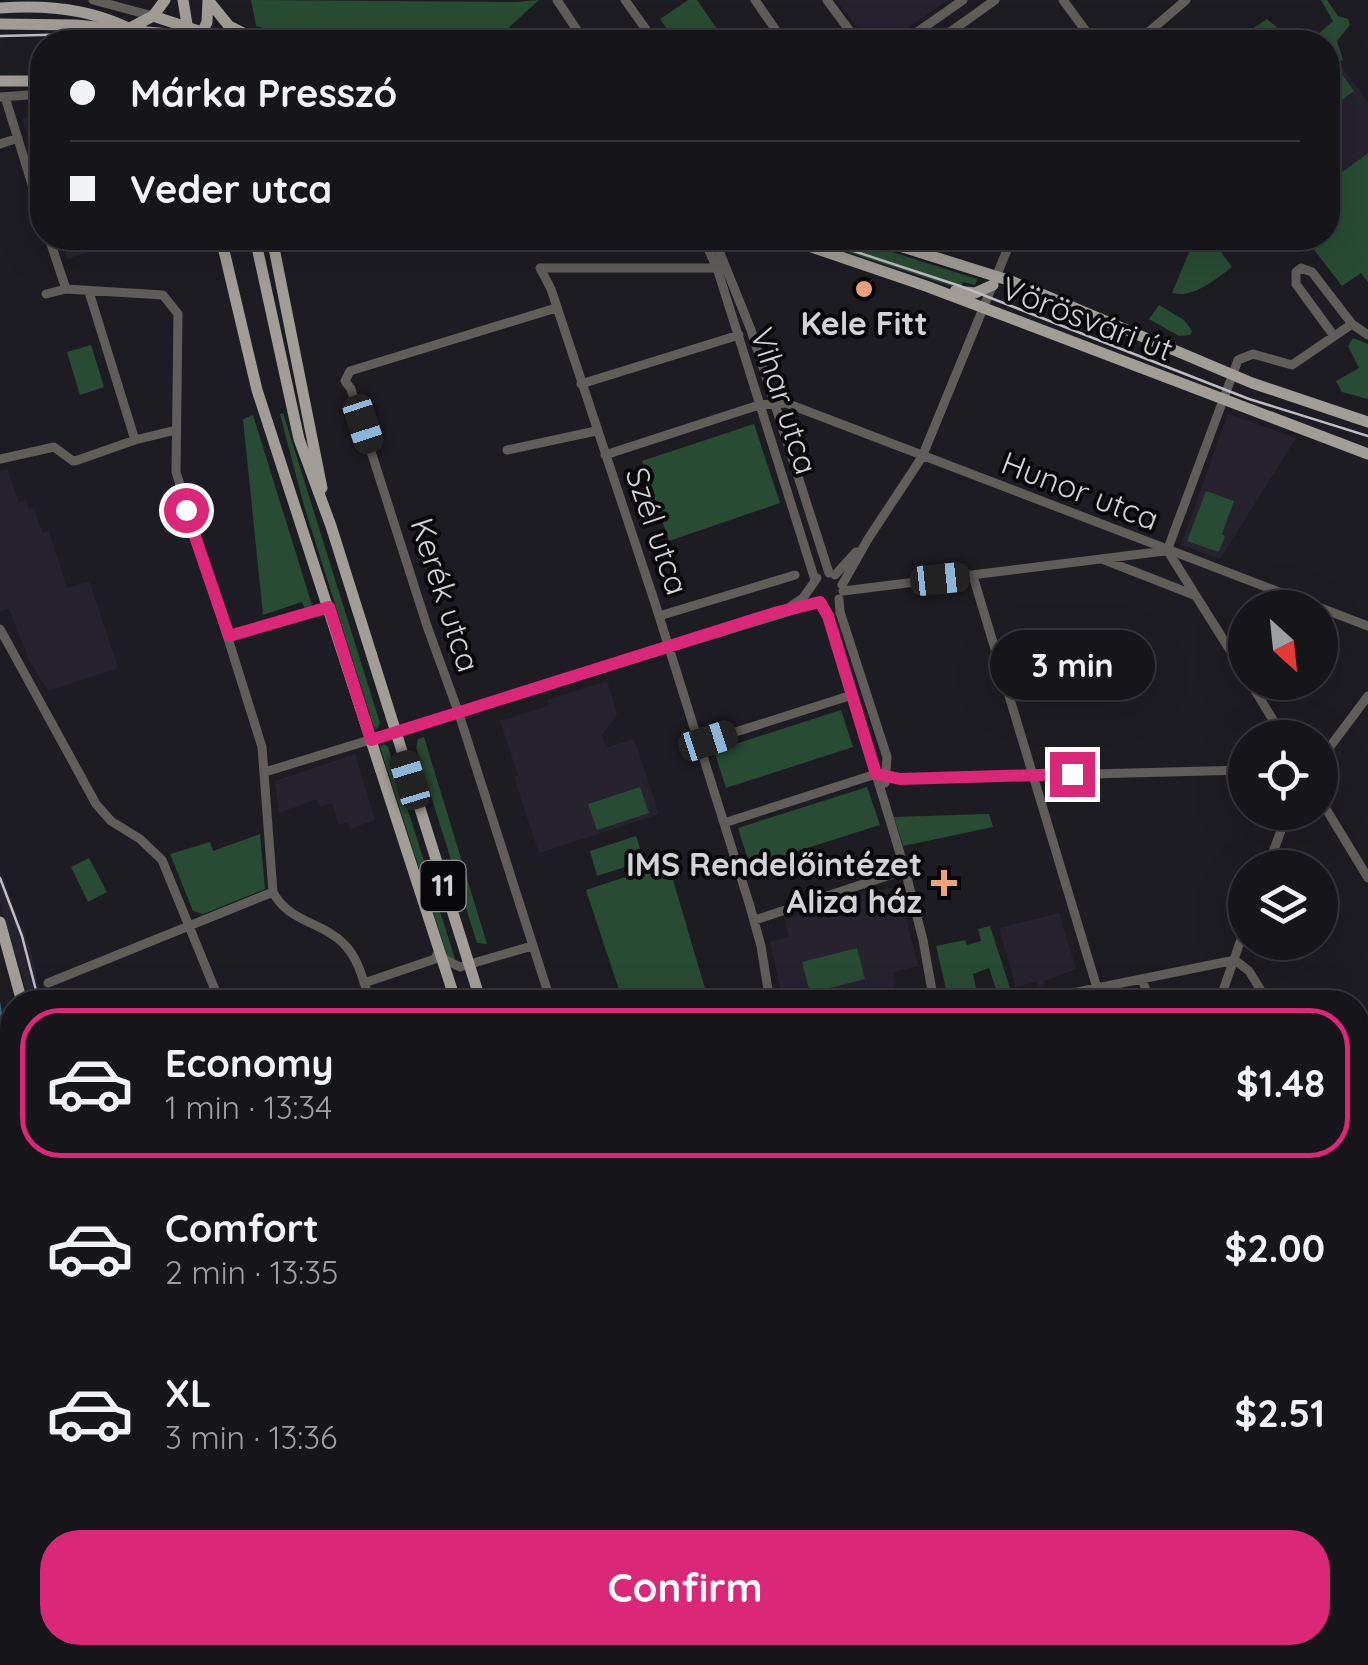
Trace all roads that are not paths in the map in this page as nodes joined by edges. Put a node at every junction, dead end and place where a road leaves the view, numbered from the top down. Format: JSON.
{"nodes":[{"id":1,"x":93,"y":0,"type":"edge"},
{"id":2,"x":164,"y":0,"type":"edge"},
{"id":3,"x":183,"y":0,"type":"edge"},
{"id":4,"x":208,"y":0,"type":"edge"},
{"id":5,"x":557,"y":0,"type":"edge"},
{"id":6,"x":625,"y":0,"type":"edge"},
{"id":7,"x":755,"y":0,"type":"edge"},
{"id":8,"x":827,"y":0,"type":"edge"},
{"id":9,"x":995,"y":0,"type":"edge"},
{"id":10,"x":1063,"y":0,"type":"edge"},
{"id":11,"x":1186,"y":0,"type":"edge"},
{"id":12,"x":960,"y":1,"type":"edge"},
{"id":13,"x":0,"y":8,"type":"edge"},
{"id":14,"x":153,"y":16,"type":"junction"},
{"id":15,"x":0,"y":24,"type":"edge"},
{"id":16,"x":120,"y":29,"type":"junction"},
{"id":17,"x":131,"y":30,"type":"edge"},
{"id":18,"x":131,"y":30,"type":"edge"},
{"id":19,"x":182,"y":30,"type":"edge"},
{"id":20,"x":192,"y":30,"type":"edge"},
{"id":21,"x":200,"y":30,"type":"edge"},
{"id":22,"x":220,"y":30,"type":"edge"},
{"id":23,"x":238,"y":30,"type":"edge"},
{"id":24,"x":577,"y":30,"type":"edge"},
{"id":25,"x":646,"y":30,"type":"edge"},
{"id":26,"x":776,"y":30,"type":"edge"},
{"id":27,"x":849,"y":30,"type":"edge"},
{"id":28,"x":919,"y":30,"type":"edge"},
{"id":29,"x":953,"y":30,"type":"edge"},
{"id":30,"x":1085,"y":30,"type":"edge"},
{"id":31,"x":1150,"y":30,"type":"edge"},
{"id":32,"x":30,"y":75,"type":"edge"},
{"id":33,"x":1,"y":80,"type":"edge"},
{"id":34,"x":30,"y":81,"type":"edge"},
{"id":35,"x":30,"y":95,"type":"edge"},
{"id":36,"x":3,"y":97,"type":"edge"},
{"id":37,"x":18,"y":138,"type":"junction"},
{"id":38,"x":0,"y":144,"type":"edge"},
{"id":39,"x":30,"y":177,"type":"edge"},
{"id":40,"x":53,"y":250,"type":"edge"},
{"id":41,"x":224,"y":250,"type":"edge"},
{"id":42,"x":258,"y":250,"type":"edge"},
{"id":43,"x":274,"y":250,"type":"edge"},
{"id":44,"x":709,"y":250,"type":"edge"},
{"id":45,"x":719,"y":250,"type":"edge"},
{"id":46,"x":820,"y":250,"type":"edge"},
{"id":47,"x":908,"y":250,"type":"edge"},
{"id":48,"x":1007,"y":250,"type":"edge"},
{"id":49,"x":716,"y":268,"type":"junction"},
{"id":50,"x":994,"y":280,"type":"junction"},
{"id":51,"x":926,"y":286,"type":"junction"},
{"id":52,"x":66,"y":289,"type":"junction"},
{"id":53,"x":88,"y":292,"type":"junction"},
{"id":54,"x":46,"y":294,"type":"dead end"},
{"id":55,"x":556,"y":308,"type":"junction"},
{"id":56,"x":983,"y":308,"type":"junction"},
{"id":57,"x":1352,"y":324,"type":"junction"},
{"id":58,"x":751,"y":330,"type":"junction"},
{"id":59,"x":1368,"y":335,"type":"edge"},
{"id":60,"x":737,"y":336,"type":"junction"},
{"id":61,"x":1334,"y":336,"type":"junction"},
{"id":62,"x":1232,"y":374,"type":"junction"},
{"id":63,"x":582,"y":384,"type":"junction"},
{"id":64,"x":1221,"y":400,"type":"junction"},
{"id":65,"x":774,"y":402,"type":"junction"},
{"id":66,"x":760,"y":405,"type":"junction"},
{"id":67,"x":1368,"y":422,"type":"edge"},
{"id":68,"x":176,"y":430,"type":"junction"},
{"id":69,"x":596,"y":430,"type":"junction"},
{"id":70,"x":135,"y":440,"type":"junction"},
{"id":71,"x":507,"y":450,"type":"dead end"},
{"id":72,"x":1368,"y":454,"type":"edge"},
{"id":73,"x":605,"y":455,"type":"junction"},
{"id":74,"x":922,"y":457,"type":"junction"},
{"id":75,"x":0,"y":459,"type":"edge"},
{"id":76,"x":331,"y":526,"type":"junction"},
{"id":77,"x":868,"y":538,"type":"junction"},
{"id":78,"x":1168,"y":550,"type":"junction"},
{"id":79,"x":1101,"y":559,"type":"junction"},
{"id":80,"x":832,"y":574,"type":"junction"},
{"id":81,"x":795,"y":575,"type":"dead end"},
{"id":82,"x":973,"y":576,"type":"junction"},
{"id":83,"x":813,"y":584,"type":"junction"},
{"id":84,"x":841,"y":591,"type":"junction"},
{"id":85,"x":1197,"y":596,"type":"junction"},
{"id":86,"x":820,"y":602,"type":"junction"},
{"id":87,"x":329,"y":607,"type":"junction"},
{"id":88,"x":778,"y":612,"type":"junction"},
{"id":89,"x":659,"y":616,"type":"junction"},
{"id":90,"x":1368,"y":626,"type":"edge"},
{"id":91,"x":0,"y":628,"type":"edge"},
{"id":92,"x":229,"y":636,"type":"junction"},
{"id":93,"x":1228,"y":646,"type":"edge"},
{"id":94,"x":669,"y":647,"type":"junction"},
{"id":95,"x":852,"y":695,"type":"junction"},
{"id":96,"x":1368,"y":696,"type":"edge"},
{"id":97,"x":460,"y":714,"type":"junction"},
{"id":98,"x":395,"y":733,"type":"junction"},
{"id":99,"x":1338,"y":736,"type":"edge"},
{"id":100,"x":371,"y":740,"type":"junction"},
{"id":101,"x":698,"y":744,"type":"junction"},
{"id":102,"x":1228,"y":770,"type":"edge"},
{"id":103,"x":265,"y":772,"type":"junction"},
{"id":104,"x":881,"y":776,"type":"junction"},
{"id":105,"x":1034,"y":776,"type":"junction"},
{"id":106,"x":724,"y":823,"type":"junction"},
{"id":107,"x":1338,"y":828,"type":"edge"},
{"id":108,"x":904,"y":870,"type":"junction"},
{"id":109,"x":1368,"y":878,"type":"edge"},
{"id":110,"x":273,"y":892,"type":"junction"},
{"id":111,"x":755,"y":920,"type":"junction"},
{"id":112,"x":0,"y":922,"type":"edge"},
{"id":113,"x":191,"y":926,"type":"junction"},
{"id":114,"x":532,"y":946,"type":"junction"},
{"id":115,"x":439,"y":950,"type":"junction"},
{"id":116,"x":1235,"y":960,"type":"junction"},
{"id":117,"x":469,"y":966,"type":"junction"},
{"id":118,"x":1142,"y":978,"type":"junction"},
{"id":119,"x":48,"y":983,"type":"dead end"},
{"id":120,"x":364,"y":983,"type":"junction"},
{"id":121,"x":1097,"y":988,"type":"junction"},
{"id":122,"x":19,"y":990,"type":"edge"},
{"id":123,"x":215,"y":990,"type":"edge"},
{"id":124,"x":366,"y":990,"type":"edge"},
{"id":125,"x":452,"y":990,"type":"edge"},
{"id":126,"x":476,"y":990,"type":"edge"},
{"id":127,"x":547,"y":990,"type":"edge"},
{"id":128,"x":768,"y":990,"type":"edge"},
{"id":129,"x":932,"y":990,"type":"edge"},
{"id":130,"x":1087,"y":990,"type":"edge"},
{"id":131,"x":1146,"y":990,"type":"edge"},
{"id":132,"x":1224,"y":990,"type":"edge"},
{"id":133,"x":1260,"y":990,"type":"edge"}],
"edges":[{"from":1,"to":14,"type":"street"},
{"from":2,"to":14,"type":"main road"},
{"from":3,"to":20,"type":"main road"},
{"from":4,"to":21,"type":"main road"},
{"from":4,"to":22,"type":"main road"},
{"from":4,"to":23,"type":"main road"},
{"from":5,"to":24,"type":"street"},
{"from":6,"to":25,"type":"street"},
{"from":7,"to":26,"type":"street"},
{"from":8,"to":27,"type":"street"},
{"from":9,"to":29,"type":"street"},
{"from":10,"to":30,"type":"street"},
{"from":11,"to":31,"type":"street"},
{"from":12,"to":28,"type":"street"},
{"from":13,"to":18,"type":"main road","bridge":true},
{"from":14,"to":16,"type":"main road"},
{"from":14,"to":19,"type":"main road"},
{"from":15,"to":16,"type":"main road"},
{"from":16,"to":17,"type":"main road"},
{"from":32,"to":33,"type":"main road"},
{"from":33,"to":34,"type":"main road"},
{"from":35,"to":36,"type":"street"},
{"from":36,"to":37,"type":"street"},
{"from":37,"to":38,"type":"street"},
{"from":37,"to":39,"type":"street"},
{"from":40,"to":52,"type":"street"},
{"from":41,"to":87,"type":"main road","number":"11"},
{"from":42,"to":76,"type":"main road","number":"11"},
{"from":43,"to":76,"type":"main road"},
{"from":44,"to":49,"type":"street","name":"Vihar utca"},
{"from":45,"to":58,"type":"street","name":"Vihar utca"},
{"from":46,"to":51,"type":"main road","name":"Vörösvári út"},
{"from":47,"to":50,"type":"main road","name":"Vörösvári út"},
{"from":48,"to":50,"type":"street"},
{"from":49,"to":55,"type":"street","name":"Szél utca"},
{"from":49,"to":60,"type":"street","name":"Vihar utca"},
{"from":50,"to":51,"type":"main road"},
{"from":50,"to":56,"type":"street"},
{"from":50,"to":62,"type":"main road","name":"Vörösvári út"},
{"from":51,"to":56,"type":"main road","name":"Vörösvári út"},
{"from":52,"to":53,"type":"street"},
{"from":52,"to":54,"type":"street"},
{"from":53,"to":68,"type":"street"},
{"from":53,"to":70,"type":"street"},
{"from":55,"to":63,"type":"street","name":"Szél utca"},
{"from":55,"to":97,"type":"street","name":"Kerék utca"},
{"from":56,"to":64,"type":"main road","name":"Vörösvári út"},
{"from":56,"to":74,"type":"street"},
{"from":57,"to":59,"type":"street"},
{"from":57,"to":61,"type":"street"},
{"from":57,"to":61,"type":"street"},
{"from":58,"to":60,"type":"street"},
{"from":58,"to":65,"type":"street","name":"Vihar utca"},
{"from":60,"to":63,"type":"street"},
{"from":60,"to":66,"type":"street","name":"Vihar utca"},
{"from":61,"to":62,"type":"street"},
{"from":62,"to":64,"type":"street"},
{"from":62,"to":67,"type":"main road","name":"Vörösvári út"},
{"from":63,"to":69,"type":"street","name":"Szél utca"},
{"from":64,"to":72,"type":"main road","name":"Vörösvári út"},
{"from":64,"to":78,"type":"street"},
{"from":65,"to":66,"type":"street"},
{"from":65,"to":74,"type":"street","name":"Hunor utca"},
{"from":65,"to":80,"type":"street","name":"Vihar utca"},
{"from":66,"to":73,"type":"street"},
{"from":66,"to":83,"type":"street","name":"Vihar utca"},
{"from":68,"to":70,"type":"street"},
{"from":68,"to":92,"type":"street"},
{"from":69,"to":71,"type":"street"},
{"from":69,"to":73,"type":"street","name":"Szél utca"},
{"from":70,"to":75,"type":"street"},
{"from":73,"to":89,"type":"street","name":"Szél utca"},
{"from":74,"to":77,"type":"street"},
{"from":74,"to":78,"type":"street","name":"Hunor utca"},
{"from":76,"to":98,"type":"main road","number":"11"},
{"from":77,"to":80,"type":"street"},
{"from":77,"to":84,"type":"street"},
{"from":78,"to":79,"type":"street"},
{"from":78,"to":85,"type":"street"},
{"from":78,"to":90,"type":"street","name":"Hunor utca"},
{"from":79,"to":82,"type":"street"},
{"from":79,"to":85,"type":"street"},
{"from":80,"to":83,"type":"street"},
{"from":80,"to":84,"type":"street","name":"Vihar utca"},
{"from":81,"to":89,"type":"street"},
{"from":82,"to":84,"type":"street"},
{"from":82,"to":105,"type":"street"},
{"from":83,"to":86,"type":"street","name":"Vihar utca"},
{"from":83,"to":88,"type":"street"},
{"from":84,"to":86,"type":"street"},
{"from":84,"to":104,"type":"street"},
{"from":85,"to":93,"type":"street"},
{"from":86,"to":88,"type":"street"},
{"from":86,"to":95,"type":"street"},
{"from":87,"to":92,"type":"street"},
{"from":87,"to":100,"type":"main road","number":"11"},
{"from":88,"to":94,"type":"street"},
{"from":89,"to":94,"type":"street","name":"Szél utca"},
{"from":91,"to":113,"type":"street"},
{"from":92,"to":103,"type":"street"},
{"from":94,"to":97,"type":"street"},
{"from":94,"to":101,"type":"street","name":"Szél utca"},
{"from":95,"to":101,"type":"street"},
{"from":95,"to":104,"type":"street"},
{"from":96,"to":99,"type":"street"},
{"from":97,"to":98,"type":"street"},
{"from":97,"to":114,"type":"street","name":"Kerék utca"},
{"from":98,"to":100,"type":"street"},
{"from":98,"to":117,"type":"main road","number":"11"},
{"from":100,"to":103,"type":"street"},
{"from":100,"to":115,"type":"main road","number":"11"},
{"from":101,"to":106,"type":"street","name":"Szél utca"},
{"from":102,"to":105,"type":"street"},
{"from":103,"to":110,"type":"street"},
{"from":104,"to":105,"type":"street"},
{"from":104,"to":106,"type":"street"},
{"from":104,"to":108,"type":"street"},
{"from":105,"to":121,"type":"street"},
{"from":106,"to":111,"type":"street","name":"Szél utca"},
{"from":107,"to":109,"type":"street"},
{"from":108,"to":111,"type":"street"},
{"from":108,"to":129,"type":"street"},
{"from":110,"to":113,"type":"street"},
{"from":110,"to":120,"type":"street"},
{"from":111,"to":128,"type":"street","name":"Szél utca"},
{"from":112,"to":122,"type":"main road"},
{"from":113,"to":119,"type":"street"},
{"from":113,"to":123,"type":"street"},
{"from":114,"to":117,"type":"street"},
{"from":114,"to":127,"type":"street","name":"Kerék utca"},
{"from":115,"to":117,"type":"street"},
{"from":115,"to":120,"type":"street"},
{"from":115,"to":125,"type":"main road","number":"11"},
{"from":116,"to":118,"type":"street"},
{"from":116,"to":132,"type":"street"},
{"from":116,"to":133,"type":"street"},
{"from":117,"to":126,"type":"main road","number":"11"},
{"from":118,"to":121,"type":"street"},
{"from":118,"to":131,"type":"street"},
{"from":120,"to":124,"type":"street"},
{"from":121,"to":130,"type":"street"}]}
